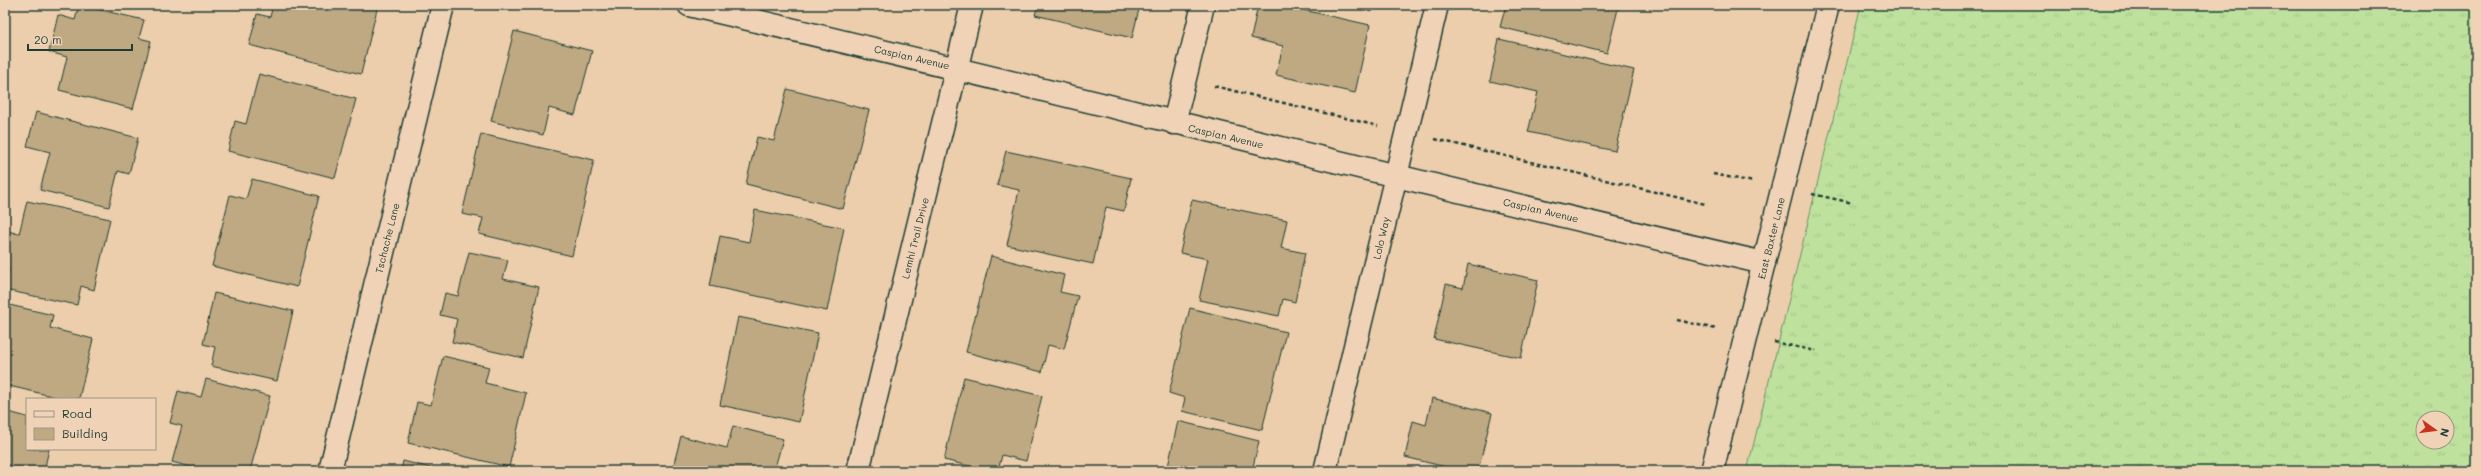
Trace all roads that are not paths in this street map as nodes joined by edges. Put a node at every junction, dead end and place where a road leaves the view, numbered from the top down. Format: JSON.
{"nodes":[{"id":1,"x":443,"y":5,"type":"edge"},
{"id":2,"x":689,"y":5,"type":"edge"},
{"id":3,"x":972,"y":5,"type":"edge"},
{"id":4,"x":1203,"y":5,"type":"edge"},
{"id":5,"x":1437,"y":5,"type":"edge"},
{"id":6,"x":1828,"y":5,"type":"edge"},
{"id":7,"x":957,"y":68,"type":"junction"},
{"id":8,"x":1174,"y":123,"type":"junction"},
{"id":9,"x":1396,"y":176,"type":"junction"},
{"id":10,"x":1764,"y":262,"type":"junction"},
{"id":11,"x":330,"y":471,"type":"edge"},
{"id":12,"x":858,"y":471,"type":"edge"},
{"id":13,"x":1325,"y":471,"type":"edge"},
{"id":14,"x":1712,"y":471,"type":"edge"}],
"edges":[{"from":1,"to":11,"type":"street","name":"Tschache Lane"},
{"from":2,"to":7,"type":"street","name":"Caspian Avenue"},
{"from":3,"to":7,"type":"street","name":"Lemhi Trail Drive"},
{"from":4,"to":8,"type":"street"},
{"from":5,"to":9,"type":"street","name":"Lolo Way"},
{"from":6,"to":10,"type":"street","name":"East Baxter Lane"},
{"from":7,"to":8,"type":"street","name":"Caspian Avenue"},
{"from":7,"to":12,"type":"street","name":"Lemhi Trail Drive"},
{"from":8,"to":9,"type":"street","name":"Caspian Avenue"},
{"from":9,"to":10,"type":"street","name":"Caspian Avenue"},
{"from":9,"to":13,"type":"street","name":"Lolo Way"},
{"from":10,"to":14,"type":"street","name":"East Baxter Lane"}]}
